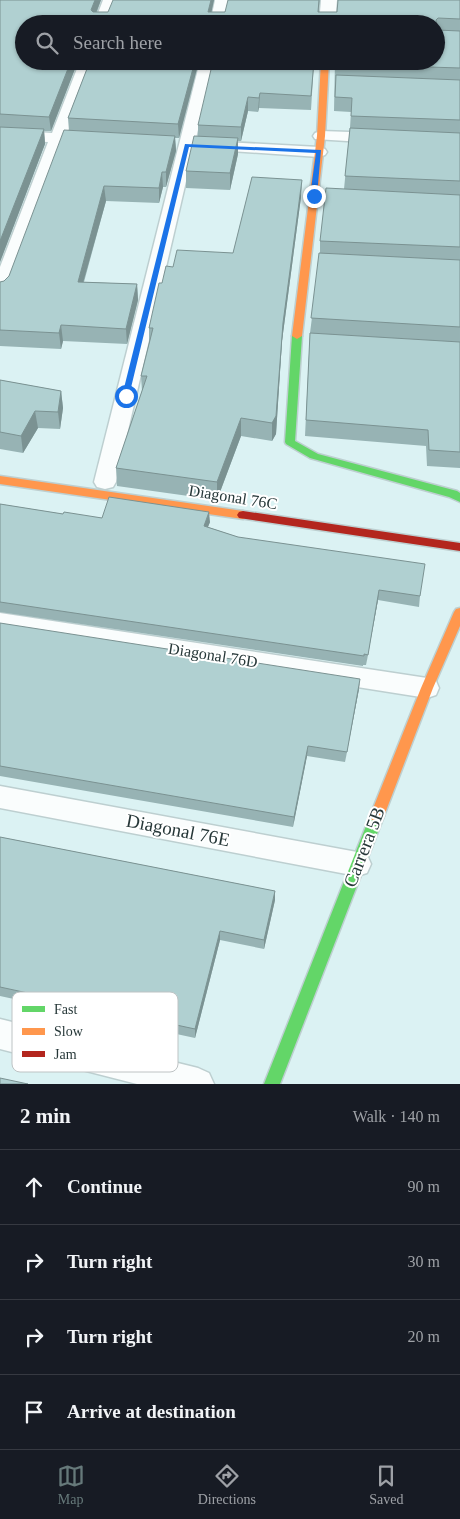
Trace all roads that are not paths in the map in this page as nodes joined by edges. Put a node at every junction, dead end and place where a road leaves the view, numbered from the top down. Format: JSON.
{"nodes":[{"id":1,"x":110,"y":0,"type":"edge"},
{"id":2,"x":222,"y":0,"type":"edge"},
{"id":3,"x":328,"y":0,"type":"edge"},
{"id":4,"x":104,"y":15,"type":"edge"},
{"id":5,"x":219,"y":15,"type":"edge"},
{"id":6,"x":327,"y":15,"type":"edge"},
{"id":7,"x":84,"y":70,"type":"edge"},
{"id":8,"x":205,"y":70,"type":"edge"},
{"id":9,"x":327,"y":70,"type":"edge"},
{"id":10,"x":0,"y":135,"type":"edge"},
{"id":11,"x":59,"y":138,"type":"junction"},
{"id":12,"x":390,"y":139,"type":"edge"},
{"id":13,"x":108,"y":140,"type":"edge"},
{"id":14,"x":167,"y":144,"type":"edge"},
{"id":15,"x":320,"y":144,"type":"junction"},
{"id":16,"x":187,"y":145,"type":"junction"},
{"id":17,"x":314,"y":196,"type":"junction"},
{"id":18,"x":333,"y":197,"type":"edge"},
{"id":19,"x":305,"y":262,"type":"junction"},
{"id":20,"x":325,"y":263,"type":"edge"},
{"id":21,"x":0,"y":291,"type":"edge"},
{"id":22,"x":296,"y":342,"type":"junction"},
{"id":23,"x":316,"y":342,"type":"edge"},
{"id":24,"x":0,"y":480,"type":"edge"},
{"id":25,"x":105,"y":482,"type":"dead end"},
{"id":26,"x":460,"y":498,"type":"edge"},
{"id":27,"x":460,"y":547,"type":"edge"},
{"id":28,"x":460,"y":612,"type":"edge"},
{"id":29,"x":0,"y":622,"type":"edge"},
{"id":30,"x":427,"y":688,"type":"junction"},
{"id":31,"x":0,"y":797,"type":"edge"},
{"id":32,"x":357,"y":864,"type":"junction"},
{"id":33,"x":150,"y":1072,"type":"edge"},
{"id":34,"x":198,"y":1084,"type":"edge"},
{"id":35,"x":272,"y":1084,"type":"edge"}],
"edges":[{"from":1,"to":4,"type":"lane"},
{"from":2,"to":5,"type":"lane"},
{"from":3,"to":6,"type":"street"},
{"from":7,"to":11,"type":"lane"},
{"from":8,"to":16,"type":"lane"},
{"from":9,"to":15,"type":"street"},
{"from":10,"to":11,"type":"lane"},
{"from":11,"to":13,"type":"lane"},
{"from":11,"to":21,"type":"lane"},
{"from":12,"to":15,"type":"lane"},
{"from":14,"to":16,"type":"lane"},
{"from":15,"to":16,"type":"lane"},
{"from":15,"to":17,"type":"street"},
{"from":16,"to":25,"type":"lane"},
{"from":17,"to":18,"type":"lane"},
{"from":17,"to":19,"type":"street"},
{"from":19,"to":20,"type":"lane"},
{"from":19,"to":22,"type":"street"},
{"from":22,"to":23,"type":"lane"},
{"from":22,"to":26,"type":"street"},
{"from":24,"to":27,"type":"street","name":"Diagonal 76C"},
{"from":28,"to":30,"type":"street","name":"Carrera 5B"},
{"from":29,"to":30,"type":"lane","name":"Diagonal 76D"},
{"from":30,"to":32,"type":"street","name":"Carrera 5B"},
{"from":31,"to":32,"type":"lane","name":"Diagonal 76E"},
{"from":32,"to":35,"type":"street","name":"Carrera 5B"},
{"from":33,"to":34,"type":"lane"}]}
